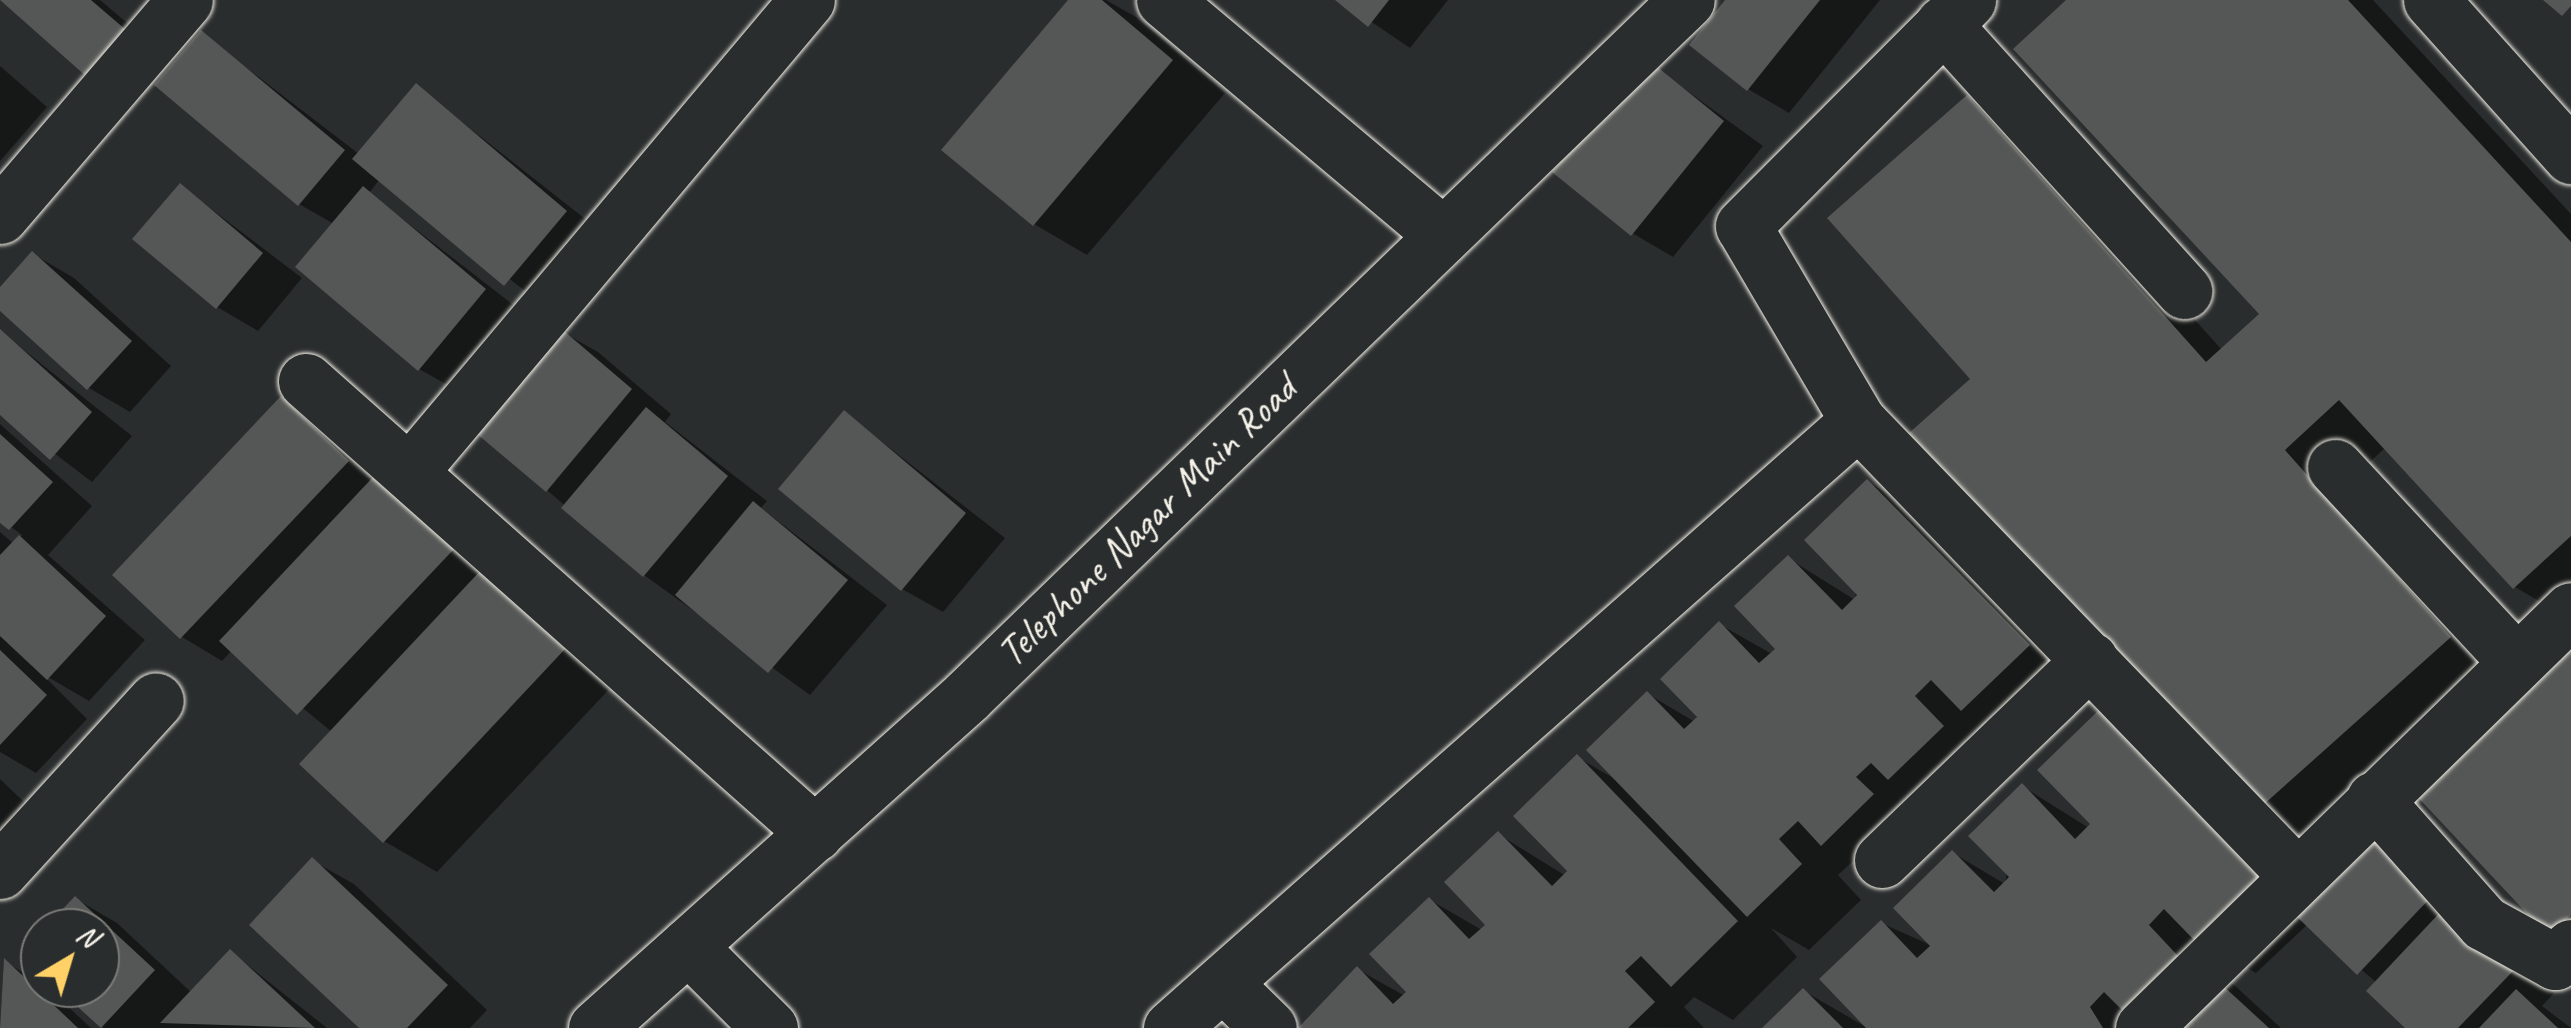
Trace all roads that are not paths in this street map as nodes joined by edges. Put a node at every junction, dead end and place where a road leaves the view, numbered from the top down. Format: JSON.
{"nodes":[{"id":1,"x":186,"y":0,"type":"edge"},
{"id":2,"x":806,"y":0,"type":"edge"},
{"id":3,"x":1164,"y":0,"type":"edge"},
{"id":4,"x":1687,"y":0,"type":"edge"},
{"id":5,"x":2431,"y":0,"type":"edge"},
{"id":6,"x":1955,"y":12,"type":"edge"},
{"id":7,"x":2571,"y":156,"type":"edge"},
{"id":8,"x":0,"y":216,"type":"edge"},
{"id":9,"x":1442,"y":234,"type":"junction"},
{"id":10,"x":2184,"y":291,"type":"dead end"},
{"id":11,"x":306,"y":382,"type":"dead end"},
{"id":12,"x":1858,"y":421,"type":"junction"},
{"id":13,"x":2335,"y":467,"type":"dead end"},
{"id":14,"x":412,"y":469,"type":"junction"},
{"id":15,"x":2571,"y":610,"type":"edge"},
{"id":16,"x":2090,"y":660,"type":"junction"},
{"id":17,"x":2516,"y":662,"type":"junction"},
{"id":18,"x":156,"y":700,"type":"dead end"},
{"id":19,"x":2374,"y":799,"type":"junction"},
{"id":20,"x":815,"y":833,"type":"junction"},
{"id":21,"x":1882,"y":860,"type":"dead end"},
{"id":22,"x":0,"y":871,"type":"edge"},
{"id":23,"x":2295,"y":874,"type":"junction"},
{"id":24,"x":688,"y":946,"type":"junction"},
{"id":25,"x":2571,"y":947,"type":"edge"},
{"id":26,"x":1223,"y":983,"type":"junction"},
{"id":27,"x":596,"y":1028,"type":"edge"},
{"id":28,"x":770,"y":1028,"type":"edge"},
{"id":29,"x":1171,"y":1028,"type":"edge"},
{"id":30,"x":1269,"y":1028,"type":"edge"},
{"id":31,"x":2142,"y":1028,"type":"edge"}],
"edges":[{"from":1,"to":8,"type":"street"},
{"from":2,"to":14,"type":"street"},
{"from":3,"to":9,"type":"street"},
{"from":4,"to":9,"type":"street","name":"Telephone Nagar Main Road"},
{"from":5,"to":7,"type":"street"},
{"from":6,"to":10,"type":"street"},
{"from":6,"to":12,"type":"street"},
{"from":9,"to":20,"type":"street","name":"Telephone Nagar Main Road"},
{"from":11,"to":14,"type":"street"},
{"from":12,"to":16,"type":"street"},
{"from":12,"to":26,"type":"street"},
{"from":13,"to":17,"type":"street"},
{"from":14,"to":20,"type":"street"},
{"from":15,"to":17,"type":"street"},
{"from":16,"to":21,"type":"street"},
{"from":16,"to":23,"type":"street"},
{"from":17,"to":19,"type":"street"},
{"from":18,"to":22,"type":"street"},
{"from":19,"to":23,"type":"street"},
{"from":19,"to":25,"type":"street"},
{"from":20,"to":24,"type":"street","name":"Telephone Nagar Main Road"},
{"from":23,"to":31,"type":"street"},
{"from":24,"to":27,"type":"street","name":"Telephone Nagar Main Road"},
{"from":24,"to":28,"type":"street"},
{"from":26,"to":29,"type":"street"},
{"from":26,"to":30,"type":"street"}]}
